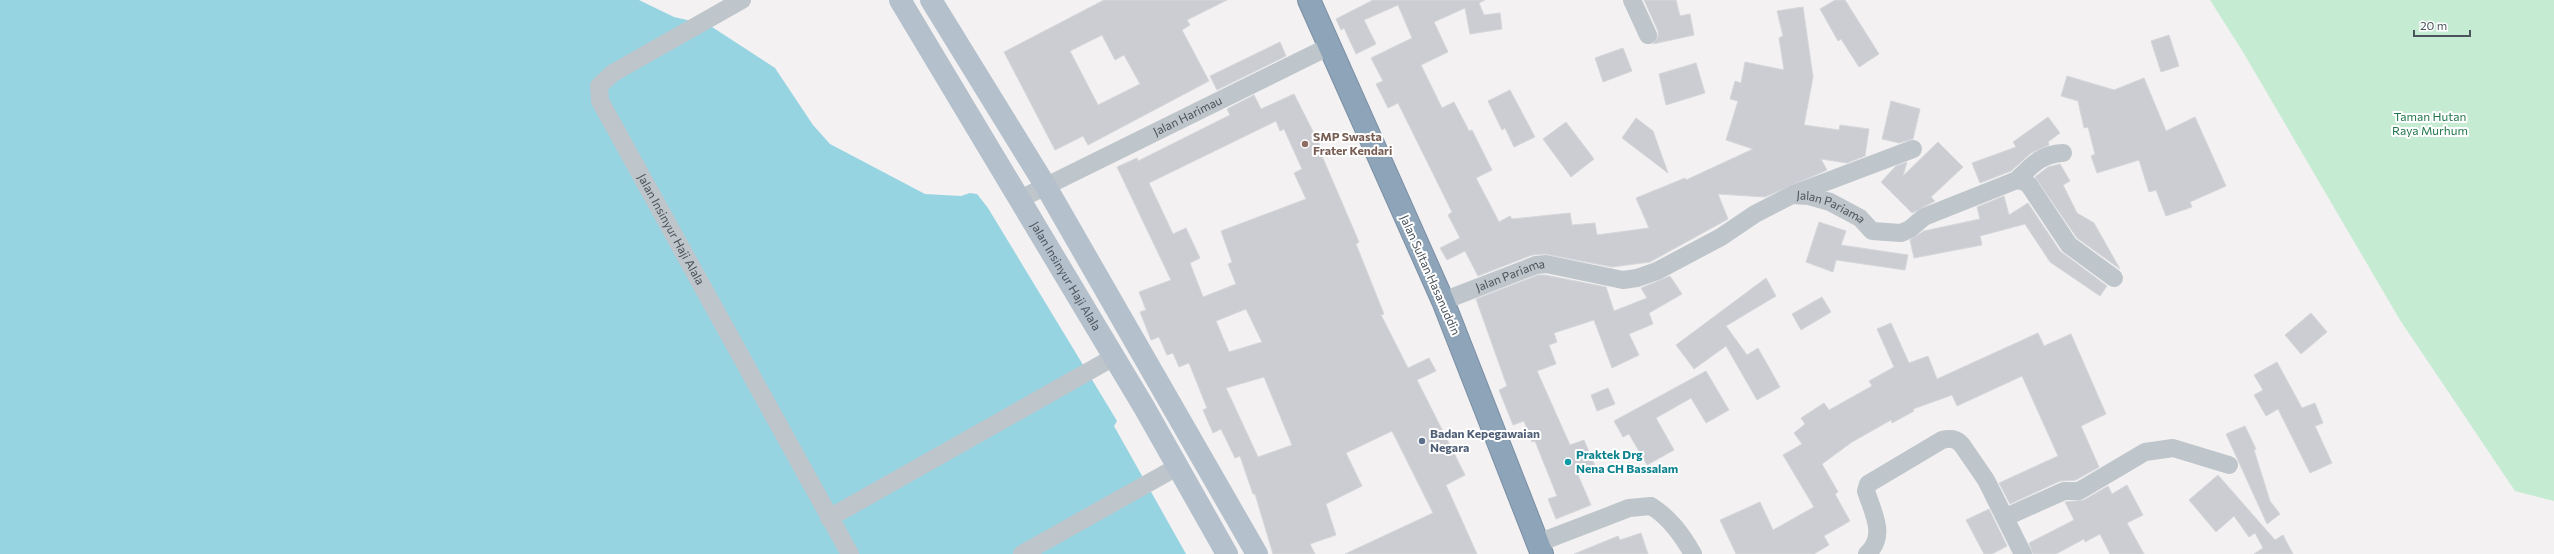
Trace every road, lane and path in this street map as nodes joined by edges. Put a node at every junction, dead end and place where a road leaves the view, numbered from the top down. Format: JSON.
{"nodes":[{"id":1,"x":742,"y":0,"type":"edge"},
{"id":2,"x":900,"y":0,"type":"edge"},
{"id":3,"x":931,"y":0,"type":"edge"},
{"id":4,"x":1309,"y":0,"type":"edge"},
{"id":5,"x":1632,"y":0,"type":"edge"},
{"id":6,"x":1648,"y":35,"type":"dead end"},
{"id":7,"x":1330,"y":46,"type":"junction"},
{"id":8,"x":1913,"y":149,"type":"dead end"},
{"id":9,"x":2063,"y":153,"type":"dead end"},
{"id":10,"x":2017,"y":180,"type":"junction"},
{"id":11,"x":1045,"y":185,"type":"junction"},
{"id":12,"x":1792,"y":195,"type":"junction"},
{"id":13,"x":1020,"y":199,"type":"junction"},
{"id":14,"x":2114,"y":278,"type":"dead end"},
{"id":15,"x":1443,"y":301,"type":"junction"},
{"id":16,"x":1114,"y":356,"type":"junction"},
{"id":17,"x":2229,"y":465,"type":"dead end"},
{"id":18,"x":1177,"y":467,"type":"junction"},
{"id":19,"x":2006,"y":517,"type":"junction"},
{"id":20,"x":829,"y":518,"type":"junction"},
{"id":21,"x":1540,"y":549,"type":"edge"},
{"id":22,"x":1869,"y":553,"type":"edge"},
{"id":23,"x":850,"y":554,"type":"edge"},
{"id":24,"x":1022,"y":554,"type":"edge"},
{"id":25,"x":1227,"y":554,"type":"edge"},
{"id":26,"x":1257,"y":554,"type":"edge"},
{"id":27,"x":1694,"y":554,"type":"edge"},
{"id":28,"x":2023,"y":554,"type":"edge"}],
"edges":[{"from":1,"to":20,"type":"street","name":"Jalan Insinyur Haji Alala"},
{"from":2,"to":13,"type":"main road","name":"Jalan Insinyur Haji Alala"},
{"from":3,"to":11,"type":"main road"},
{"from":4,"to":7,"type":"highway","name":"Jalan Sultan Hasanuddin"},
{"from":5,"to":6,"type":"street"},
{"from":7,"to":11,"type":"street","name":"Jalan Harimau"},
{"from":7,"to":15,"type":"highway","name":"Jalan Sultan Hasanuddin"},
{"from":8,"to":12,"type":"street"},
{"from":9,"to":10,"type":"street"},
{"from":10,"to":12,"type":"street","name":"Jalan Pariama"},
{"from":10,"to":14,"type":"street"},
{"from":11,"to":13,"type":"street","name":"Jalan Harimau"},
{"from":11,"to":26,"type":"main road"},
{"from":12,"to":15,"type":"street","name":"Jalan Pariama"},
{"from":13,"to":16,"type":"main road","name":"Jalan Insinyur Haji Alala"},
{"from":15,"to":21,"type":"highway","name":"Jalan Sultan Hasanuddin"},
{"from":16,"to":18,"type":"main road","name":"Jalan Insinyur Haji Alala"},
{"from":16,"to":20,"type":"street"},
{"from":17,"to":19,"type":"street"},
{"from":18,"to":24,"type":"street"},
{"from":18,"to":25,"type":"main road","name":"Jalan Insinyur Haji Alala"},
{"from":19,"to":22,"type":"street"},
{"from":19,"to":28,"type":"street"},
{"from":20,"to":23,"type":"street","name":"Jalan Insinyur Haji Alala"},
{"from":21,"to":27,"type":"street"}]}
